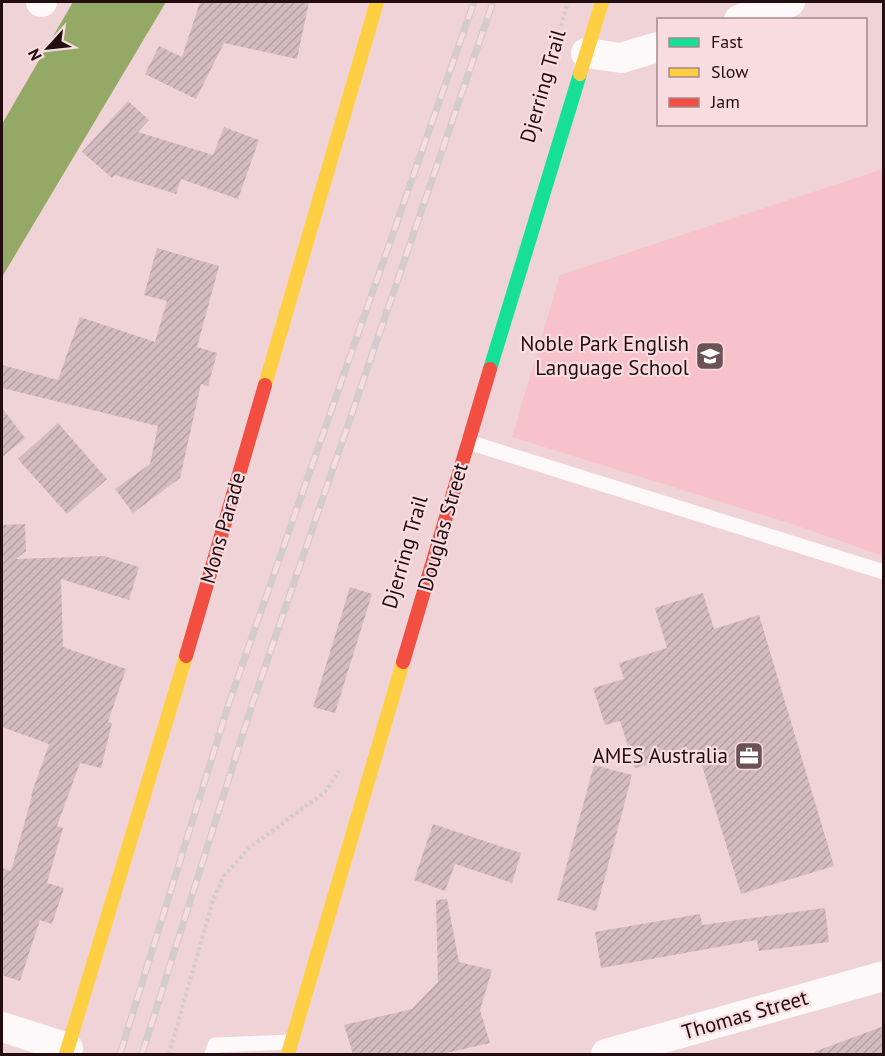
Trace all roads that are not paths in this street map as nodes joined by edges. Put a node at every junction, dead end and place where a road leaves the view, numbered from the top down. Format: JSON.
{"nodes":[{"id":1,"x":377,"y":2,"type":"edge"},
{"id":2,"x":602,"y":2,"type":"edge"},
{"id":3,"x":790,"y":2,"type":"edge"},
{"id":4,"x":744,"y":18,"type":"edge"},
{"id":5,"x":657,"y":47,"type":"edge"},
{"id":6,"x":586,"y":53,"type":"junction"},
{"id":7,"x":468,"y":442,"type":"junction"},
{"id":8,"x":884,"y":572,"type":"edge"},
{"id":9,"x":884,"y":976,"type":"edge"},
{"id":10,"x":2,"y":1027,"type":"edge"},
{"id":11,"x":290,"y":1048,"type":"edge"},
{"id":12,"x":67,"y":1051,"type":"edge"},
{"id":13,"x":212,"y":1054,"type":"edge"},
{"id":14,"x":606,"y":1054,"type":"edge"}],
"edges":[{"from":1,"to":12,"type":"main road","name":"Mons Parade"},
{"from":2,"to":6,"type":"main road","name":"Douglas Street"},
{"from":3,"to":4,"type":"street"},
{"from":5,"to":6,"type":"street"},
{"from":6,"to":7,"type":"main road","name":"Douglas Street"},
{"from":7,"to":8,"type":"lane"},
{"from":7,"to":11,"type":"main road","name":"Douglas Street"},
{"from":9,"to":14,"type":"street","name":"Thomas Street"},
{"from":10,"to":12,"type":"street"},
{"from":11,"to":13,"type":"lane"}]}
